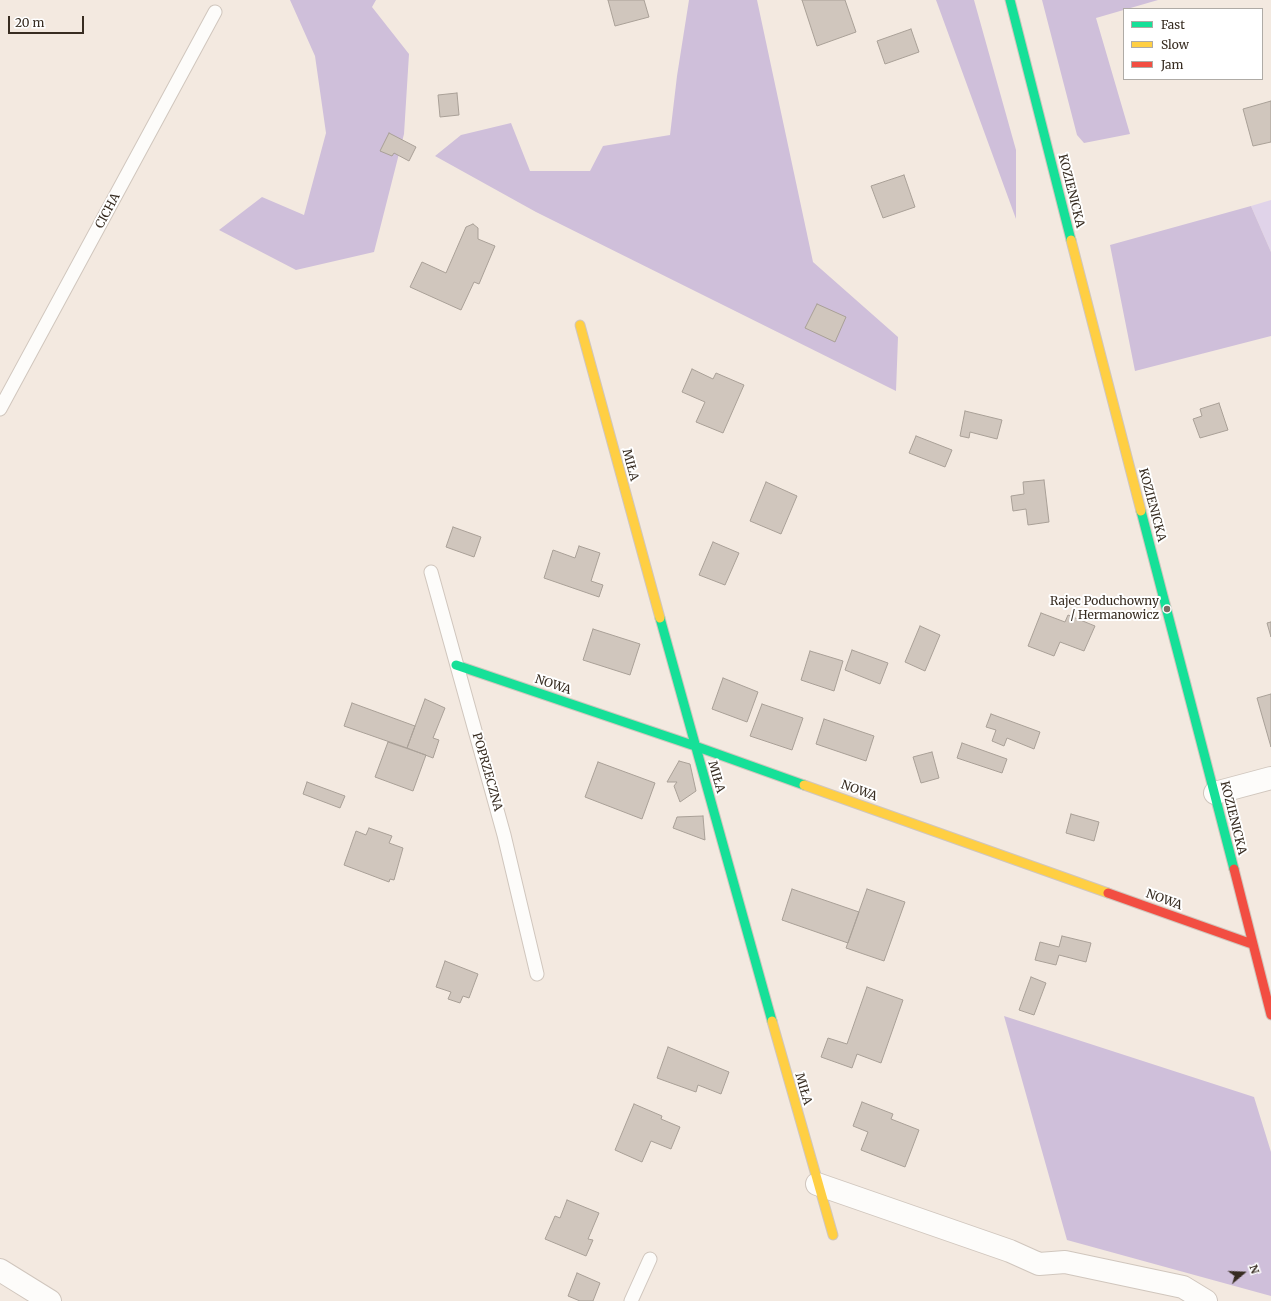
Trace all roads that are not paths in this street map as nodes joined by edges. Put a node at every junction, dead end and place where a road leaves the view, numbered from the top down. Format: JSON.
{"nodes":[{"id":1,"x":1010,"y":0,"type":"edge"},
{"id":2,"x":215,"y":12,"type":"dead end"},
{"id":3,"x":580,"y":325,"type":"dead end"},
{"id":4,"x":0,"y":409,"type":"edge"},
{"id":5,"x":431,"y":572,"type":"dead end"},
{"id":6,"x":456,"y":665,"type":"junction"},
{"id":7,"x":694,"y":746,"type":"junction"},
{"id":8,"x":1271,"y":778,"type":"edge"},
{"id":9,"x":1215,"y":793,"type":"junction"},
{"id":10,"x":1252,"y":944,"type":"junction"},
{"id":11,"x":537,"y":974,"type":"dead end"},
{"id":12,"x":1271,"y":1015,"type":"edge"},
{"id":13,"x":817,"y":1184,"type":"junction"},
{"id":14,"x":833,"y":1235,"type":"dead end"},
{"id":15,"x":650,"y":1259,"type":"dead end"},
{"id":16,"x":0,"y":1270,"type":"edge"},
{"id":17,"x":50,"y":1301,"type":"edge"},
{"id":18,"x":631,"y":1301,"type":"edge"},
{"id":19,"x":1206,"y":1301,"type":"edge"}],
"edges":[{"from":1,"to":9,"type":"street","name":"KOZIENICKA"},
{"from":2,"to":4,"type":"lane","name":"CICHA"},
{"from":3,"to":7,"type":"street","name":"MIŁA"},
{"from":5,"to":6,"type":"lane","name":"POPRZECZNA"},
{"from":6,"to":7,"type":"street","name":"NOWA"},
{"from":6,"to":11,"type":"lane","name":"POPRZECZNA"},
{"from":7,"to":10,"type":"street","name":"NOWA"},
{"from":7,"to":13,"type":"street","name":"MIŁA"},
{"from":8,"to":9,"type":"street"},
{"from":9,"to":10,"type":"street","name":"KOZIENICKA"},
{"from":10,"to":12,"type":"street","name":"KOZIENICKA"},
{"from":13,"to":14,"type":"street","name":"MIŁA"},
{"from":13,"to":19,"type":"street"},
{"from":15,"to":18,"type":"lane"},
{"from":16,"to":17,"type":"street"}]}
